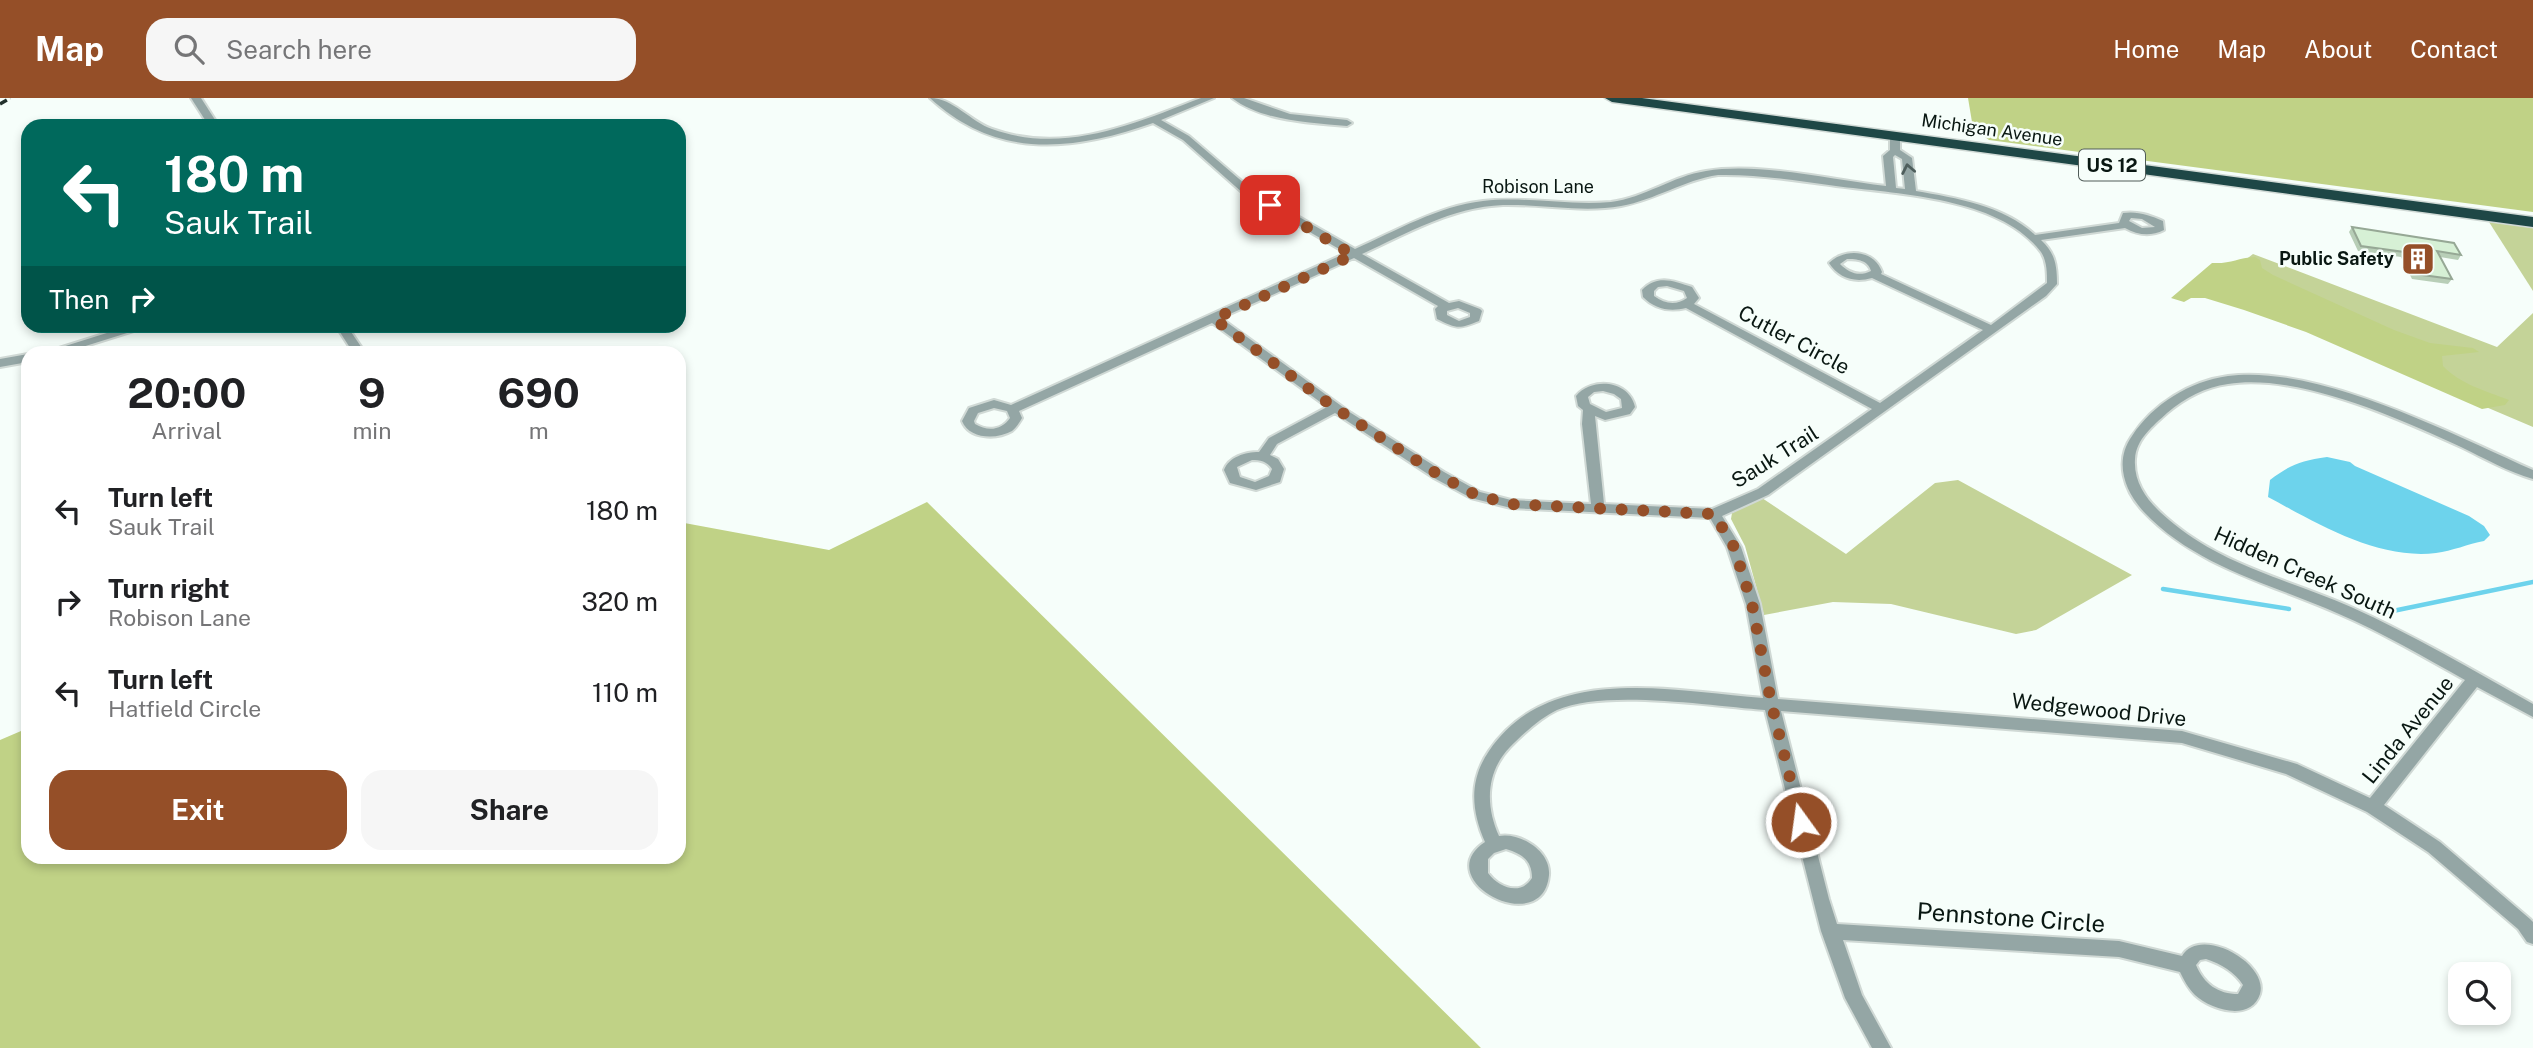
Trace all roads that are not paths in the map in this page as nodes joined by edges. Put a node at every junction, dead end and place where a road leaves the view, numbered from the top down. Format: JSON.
{"nodes":[{"id":1,"x":196,"y":98,"type":"edge"},
{"id":2,"x":935,"y":98,"type":"edge"},
{"id":3,"x":1209,"y":98,"type":"edge"},
{"id":4,"x":1237,"y":98,"type":"edge"},
{"id":5,"x":1612,"y":98,"type":"edge"},
{"id":6,"x":1153,"y":118,"type":"junction"},
{"id":7,"x":210,"y":119,"type":"edge"},
{"id":8,"x":1347,"y":123,"type":"dead end"},
{"id":9,"x":1895,"y":144,"type":"junction"},
{"id":10,"x":1892,"y":191,"type":"junction"},
{"id":11,"x":1911,"y":194,"type":"junction"},
{"id":12,"x":2533,"y":222,"type":"edge"},
{"id":13,"x":2126,"y":225,"type":"dead end"},
{"id":14,"x":2034,"y":238,"type":"junction"},
{"id":15,"x":1353,"y":255,"type":"junction"},
{"id":16,"x":1874,"y":275,"type":"dead end"},
{"id":17,"x":1688,"y":305,"type":"dead end"},
{"id":18,"x":1445,"y":306,"type":"dead end"},
{"id":19,"x":1214,"y":319,"type":"junction"},
{"id":20,"x":1990,"y":329,"type":"junction"},
{"id":21,"x":116,"y":333,"type":"edge"},
{"id":22,"x":73,"y":346,"type":"edge"},
{"id":23,"x":21,"y":359,"type":"edge"},
{"id":24,"x":0,"y":363,"type":"edge"},
{"id":25,"x":1335,"y":408,"type":"junction"},
{"id":26,"x":1013,"y":409,"type":"dead end"},
{"id":27,"x":1882,"y":409,"type":"junction"},
{"id":28,"x":1589,"y":411,"type":"dead end"},
{"id":29,"x":1262,"y":457,"type":"dead end"},
{"id":30,"x":2533,"y":475,"type":"edge"},
{"id":31,"x":1598,"y":509,"type":"junction"},
{"id":32,"x":1714,"y":514,"type":"junction"},
{"id":33,"x":2475,"y":679,"type":"junction"},
{"id":34,"x":1771,"y":702,"type":"junction"},
{"id":35,"x":2533,"y":711,"type":"edge"},
{"id":36,"x":2373,"y":807,"type":"junction"},
{"id":37,"x":1494,"y":844,"type":"dead end"},
{"id":38,"x":1830,"y":931,"type":"junction"},
{"id":39,"x":2533,"y":936,"type":"edge"},
{"id":40,"x":2187,"y":965,"type":"dead end"},
{"id":41,"x":1882,"y":1048,"type":"edge"}],
"edges":[{"from":1,"to":7,"type":"street"},
{"from":2,"to":6,"type":"street"},
{"from":3,"to":6,"type":"street"},
{"from":4,"to":8,"type":"street"},
{"from":5,"to":9,"type":"highway","name":"Michigan Avenue","number":"US 12"},
{"from":6,"to":15,"type":"street"},
{"from":9,"to":10,"type":"street"},
{"from":11,"to":9,"type":"street","one_way":true},
{"from":9,"to":12,"type":"highway","name":"Michigan Avenue","number":"US 12"},
{"from":10,"to":11,"type":"street"},
{"from":10,"to":15,"type":"street","name":"Robison Lane"},
{"from":11,"to":14,"type":"street"},
{"from":13,"to":14,"type":"street"},
{"from":14,"to":20,"type":"street","name":"Sauk Trail"},
{"from":15,"to":18,"type":"street"},
{"from":15,"to":19,"type":"street","name":"Robison Lane"},
{"from":16,"to":20,"type":"street"},
{"from":17,"to":27,"type":"street","name":"Cutler Circle"},
{"from":19,"to":25,"type":"street","name":"Sauk Trail"},
{"from":19,"to":26,"type":"street","name":"Robison Lane"},
{"from":20,"to":27,"type":"street","name":"Sauk Trail"},
{"from":21,"to":22,"type":"street"},
{"from":23,"to":24,"type":"street"},
{"from":25,"to":29,"type":"street"},
{"from":25,"to":31,"type":"street","name":"Sauk Trail"},
{"from":27,"to":32,"type":"street","name":"Sauk Trail"},
{"from":28,"to":31,"type":"street"},
{"from":30,"to":33,"type":"street","name":"Hidden Creek South"},
{"from":31,"to":32,"type":"street","name":"Sauk Trail"},
{"from":32,"to":34,"type":"street"},
{"from":33,"to":35,"type":"street","name":"Hidden Creek South"},
{"from":33,"to":36,"type":"street","name":"Linda Avenue"},
{"from":34,"to":36,"type":"street","name":"Wedgewood Drive"},
{"from":34,"to":37,"type":"street","name":"Wedgewood Drive"},
{"from":34,"to":38,"type":"street"},
{"from":36,"to":39,"type":"street","name":"Wedgewood Drive"},
{"from":38,"to":40,"type":"street","name":"Pennstone Circle"},
{"from":38,"to":41,"type":"street"}]}
